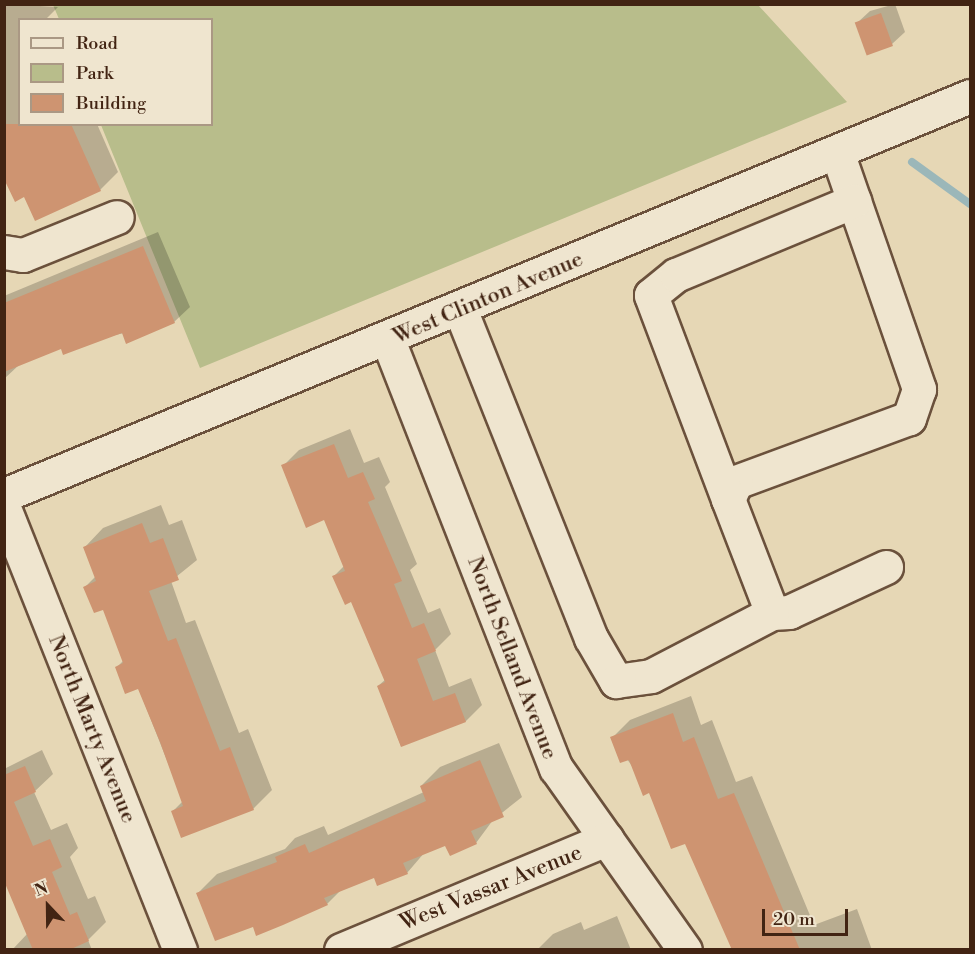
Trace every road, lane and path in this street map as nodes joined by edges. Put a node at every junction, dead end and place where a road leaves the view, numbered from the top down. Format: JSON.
{"nodes":[{"id":1,"x":970,"y":96,"type":"edge"},
{"id":2,"x":837,"y":152,"type":"junction"},
{"id":3,"x":854,"y":201,"type":"junction"},
{"id":4,"x":117,"y":217,"type":"dead end"},
{"id":5,"x":4,"y":252,"type":"edge"},
{"id":6,"x":460,"y":309,"type":"junction"},
{"id":7,"x":387,"y":339,"type":"junction"},
{"id":8,"x":4,"y":495,"type":"edge"},
{"id":9,"x":728,"y":499,"type":"junction"},
{"id":10,"x":4,"y":508,"type":"edge"},
{"id":11,"x":886,"y":567,"type":"dead end"},
{"id":12,"x":772,"y":613,"type":"junction"},
{"id":13,"x":607,"y":839,"type":"junction"},
{"id":14,"x":180,"y":950,"type":"edge"},
{"id":15,"x":341,"y":950,"type":"edge"},
{"id":16,"x":685,"y":950,"type":"edge"}],
"edges":[{"from":1,"to":2,"type":"street","name":"West Clinton Avenue"},
{"from":2,"to":3,"type":"street"},
{"from":2,"to":6,"type":"street","name":"West Clinton Avenue"},
{"from":3,"to":9,"type":"street"},
{"from":3,"to":9,"type":"street"},
{"from":4,"to":5,"type":"street"},
{"from":6,"to":7,"type":"street","name":"West Clinton Avenue"},
{"from":6,"to":12,"type":"street"},
{"from":7,"to":8,"type":"street","name":"West Clinton Avenue"},
{"from":7,"to":13,"type":"street","name":"North Selland Avenue"},
{"from":9,"to":12,"type":"street"},
{"from":10,"to":14,"type":"street","name":"North Marty Avenue"},
{"from":11,"to":12,"type":"street"},
{"from":13,"to":15,"type":"street","name":"West Vassar Avenue"},
{"from":13,"to":16,"type":"street","name":"North Selland Avenue"}]}
